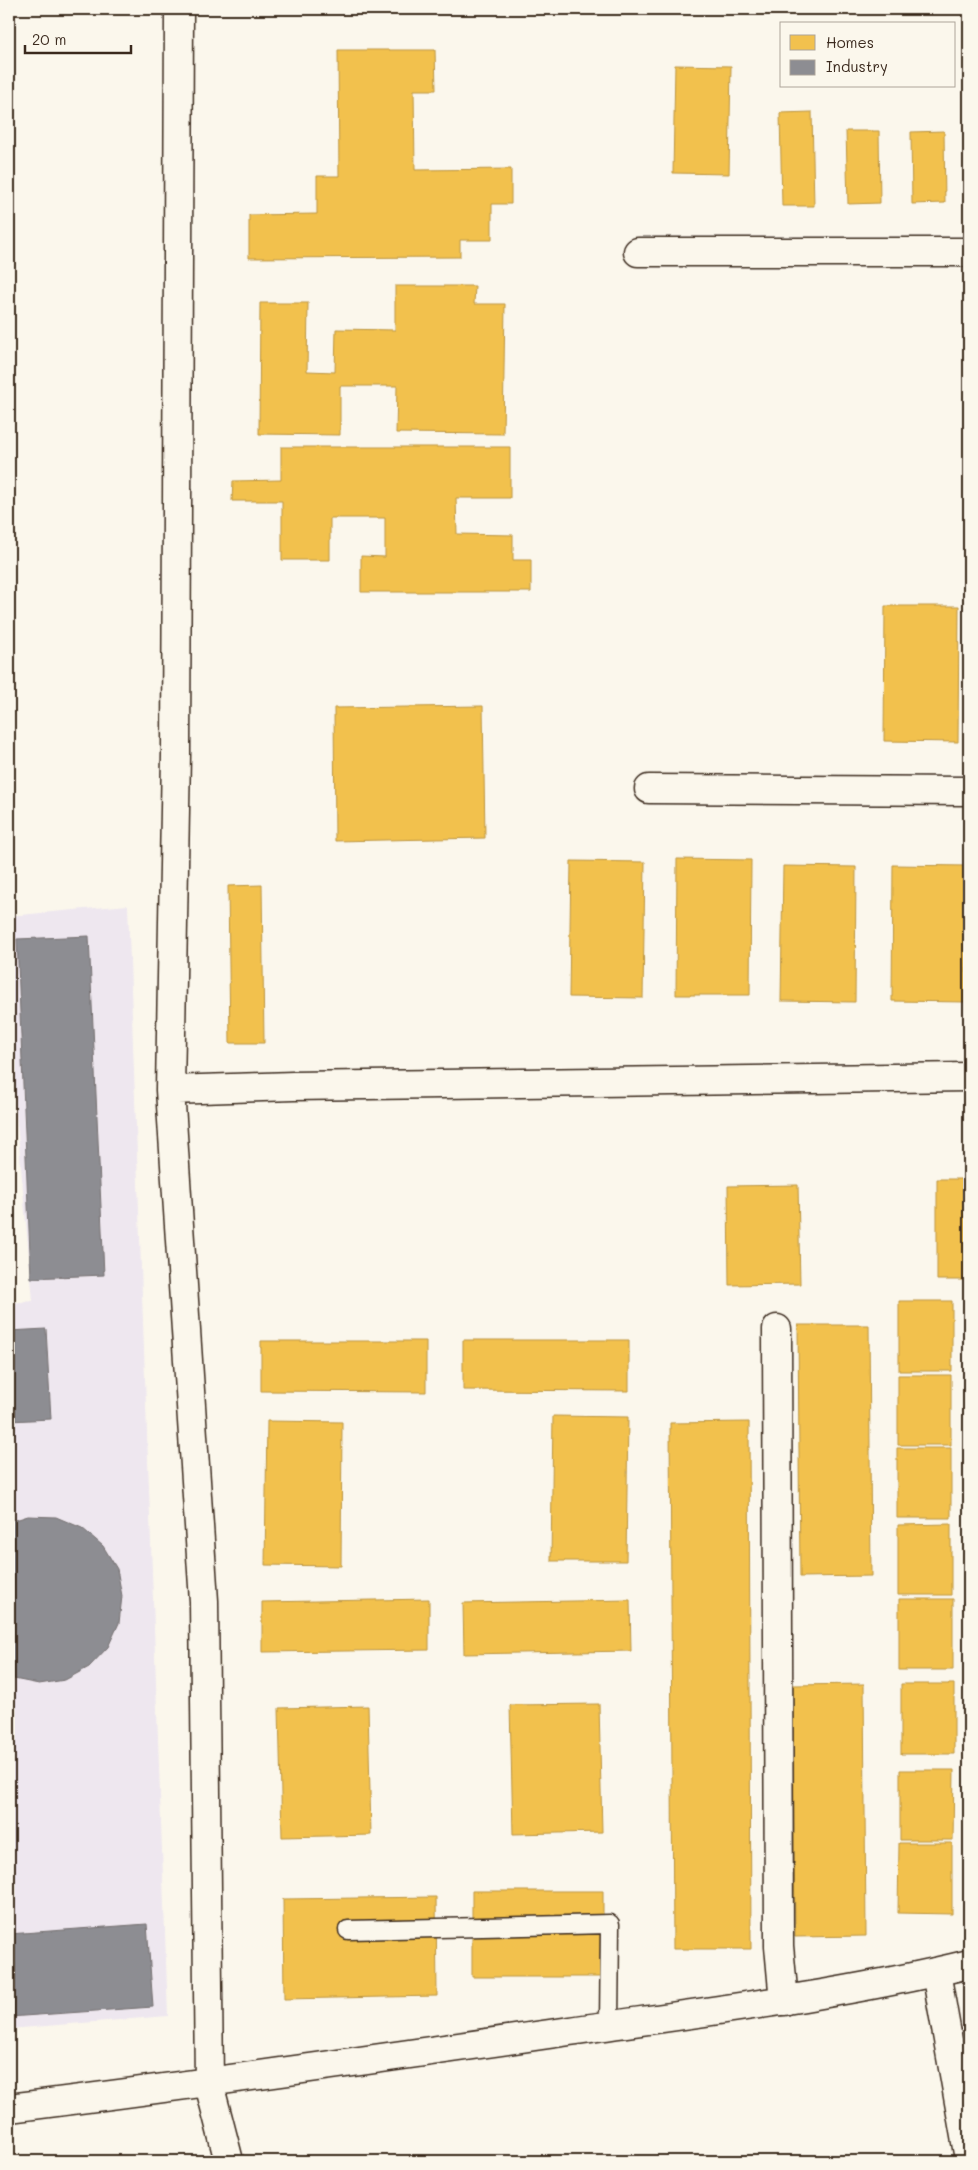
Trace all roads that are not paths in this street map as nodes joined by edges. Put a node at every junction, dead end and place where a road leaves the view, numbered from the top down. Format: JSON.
{"nodes":[{"id":1,"x":179,"y":9,"type":"edge"},
{"id":2,"x":638,"y":252,"type":"dead end"},
{"id":3,"x":969,"y":252,"type":"edge"},
{"id":4,"x":649,"y":789,"type":"dead end"},
{"id":5,"x":969,"y":791,"type":"edge"},
{"id":6,"x":969,"y":1077,"type":"edge"},
{"id":7,"x":170,"y":1090,"type":"junction"},
{"id":8,"x":777,"y":1329,"type":"dead end"},
{"id":9,"x":348,"y":1930,"type":"dead end"},
{"id":10,"x":969,"y":1964,"type":"edge"},
{"id":11,"x":936,"y":1972,"type":"junction"},
{"id":12,"x":784,"y":2000,"type":"junction"},
{"id":13,"x":609,"y":2026,"type":"junction"},
{"id":14,"x":209,"y":2084,"type":"junction"},
{"id":15,"x":9,"y":2108,"type":"edge"},
{"id":16,"x":969,"y":2159,"type":"edge"},
{"id":17,"x":229,"y":2161,"type":"edge"}],
"edges":[{"from":1,"to":7,"type":"street"},
{"from":2,"to":3,"type":"street"},
{"from":4,"to":5,"type":"street"},
{"from":6,"to":7,"type":"street"},
{"from":7,"to":14,"type":"street"},
{"from":8,"to":12,"type":"street"},
{"from":9,"to":13,"type":"lane"},
{"from":10,"to":11,"type":"street"},
{"from":11,"to":12,"type":"street"},
{"from":11,"to":16,"type":"street"},
{"from":12,"to":13,"type":"street"},
{"from":13,"to":14,"type":"street"},
{"from":14,"to":15,"type":"street"},
{"from":14,"to":17,"type":"street"}]}
